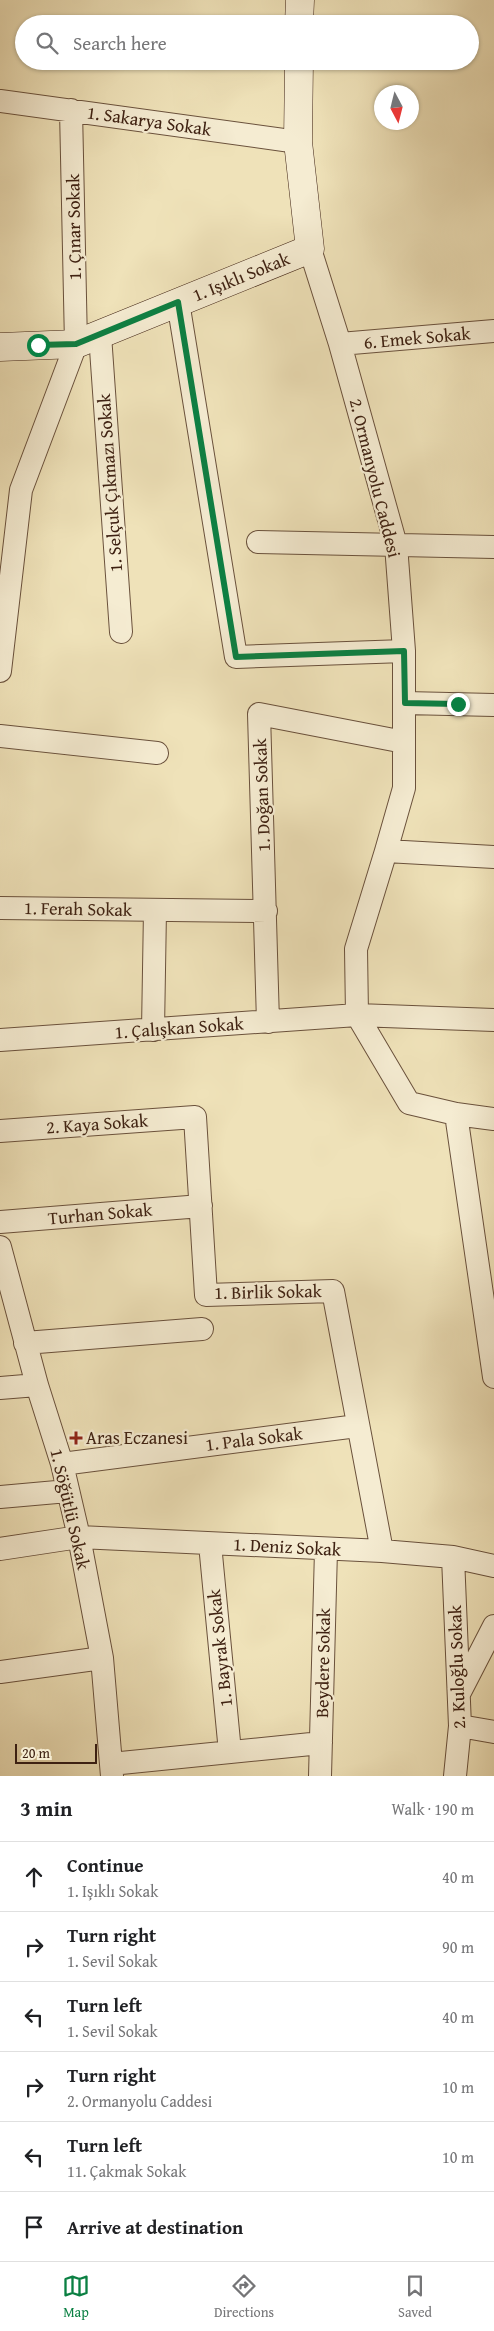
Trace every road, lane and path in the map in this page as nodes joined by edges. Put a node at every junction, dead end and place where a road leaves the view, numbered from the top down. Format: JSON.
{"nodes":[{"id":1,"x":300,"y":0,"type":"edge"},
{"id":2,"x":299,"y":15,"type":"edge"},
{"id":3,"x":299,"y":70,"type":"edge"},
{"id":4,"x":0,"y":101,"type":"edge"},
{"id":5,"x":71,"y":110,"type":"junction"},
{"id":6,"x":298,"y":142,"type":"junction"},
{"id":7,"x":310,"y":249,"type":"junction"},
{"id":8,"x":178,"y":302,"type":"junction"},
{"id":9,"x":494,"y":331,"type":"edge"},
{"id":10,"x":88,"y":339,"type":"junction"},
{"id":11,"x":340,"y":344,"type":"junction"},
{"id":12,"x":0,"y":347,"type":"edge"},
{"id":13,"x":258,"y":542,"type":"dead end"},
{"id":14,"x":396,"y":546,"type":"junction"},
{"id":15,"x":494,"y":547,"type":"edge"},
{"id":16,"x":121,"y":632,"type":"dead end"},
{"id":17,"x":1,"y":640,"type":"edge"},
{"id":18,"x":404,"y":651,"type":"junction"},
{"id":19,"x":0,"y":671,"type":"edge"},
{"id":20,"x":405,"y":703,"type":"junction"},
{"id":21,"x":494,"y":705,"type":"edge"},
{"id":22,"x":0,"y":736,"type":"edge"},
{"id":23,"x":404,"y":742,"type":"junction"},
{"id":24,"x":157,"y":753,"type":"dead end"},
{"id":25,"x":386,"y":851,"type":"junction"},
{"id":26,"x":494,"y":857,"type":"edge"},
{"id":27,"x":0,"y":908,"type":"edge"},
{"id":28,"x":156,"y":910,"type":"junction"},
{"id":29,"x":266,"y":912,"type":"junction"},
{"id":30,"x":357,"y":1015,"type":"junction"},
{"id":31,"x":494,"y":1020,"type":"edge"},
{"id":32,"x":268,"y":1022,"type":"junction"},
{"id":33,"x":153,"y":1030,"type":"junction"},
{"id":34,"x":0,"y":1040,"type":"edge"},
{"id":35,"x":456,"y":1114,"type":"junction"},
{"id":36,"x":195,"y":1117,"type":"joint"},
{"id":37,"x":494,"y":1119,"type":"edge"},
{"id":38,"x":0,"y":1131,"type":"edge"},
{"id":39,"x":201,"y":1206,"type":"junction"},
{"id":40,"x":0,"y":1222,"type":"edge"},
{"id":41,"x":0,"y":1247,"type":"edge"},
{"id":42,"x":3,"y":1274,"type":"edge"},
{"id":43,"x":202,"y":1330,"type":"dead end"},
{"id":44,"x":25,"y":1343,"type":"junction"},
{"id":45,"x":494,"y":1373,"type":"edge"},
{"id":46,"x":37,"y":1385,"type":"junction"},
{"id":47,"x":0,"y":1388,"type":"edge"},
{"id":48,"x":358,"y":1426,"type":"junction"},
{"id":49,"x":62,"y":1464,"type":"junction"},
{"id":50,"x":68,"y":1491,"type":"junction"},
{"id":51,"x":0,"y":1497,"type":"edge"},
{"id":52,"x":79,"y":1538,"type":"junction"},
{"id":53,"x":210,"y":1544,"type":"junction"},
{"id":54,"x":0,"y":1549,"type":"edge"},
{"id":55,"x":326,"y":1550,"type":"junction"},
{"id":56,"x":382,"y":1551,"type":"junction"},
{"id":57,"x":453,"y":1557,"type":"junction"},
{"id":58,"x":494,"y":1566,"type":"edge"},
{"id":59,"x":494,"y":1626,"type":"edge"},
{"id":60,"x":102,"y":1658,"type":"junction"},
{"id":61,"x":0,"y":1672,"type":"edge"},
{"id":62,"x":459,"y":1694,"type":"junction"},
{"id":63,"x":460,"y":1726,"type":"junction"},
{"id":64,"x":494,"y":1732,"type":"edge"},
{"id":65,"x":321,"y":1743,"type":"junction"},
{"id":66,"x":230,"y":1752,"type":"junction"},
{"id":67,"x":112,"y":1770,"type":"edge"},
{"id":68,"x":320,"y":1776,"type":"edge"},
{"id":69,"x":455,"y":1776,"type":"edge"}],
"edges":[{"from":1,"to":2,"type":"street"},
{"from":3,"to":6,"type":"street","name":"2. Ormanyolu Caddesi"},
{"from":4,"to":5,"type":"street","name":"1. Sakarya Sokak"},
{"from":5,"to":6,"type":"street","name":"1. Sakarya Sokak"},
{"from":5,"to":10,"type":"street","name":"1. Çınar Sokak"},
{"from":6,"to":7,"type":"street","name":"2. Ormanyolu Caddesi"},
{"from":7,"to":8,"type":"street","name":"1. Işıklı Sokak"},
{"from":7,"to":11,"type":"street","name":"2. Ormanyolu Caddesi"},
{"from":8,"to":10,"type":"street","name":"1. Işıklı Sokak"},
{"from":8,"to":18,"type":"street"},
{"from":9,"to":11,"type":"street","name":"6. Emek Sokak"},
{"from":10,"to":12,"type":"street","name":"1. Işıklı Sokak"},
{"from":10,"to":16,"type":"street","name":"1. Selçuk Çıkmazı Sokak"},
{"from":10,"to":17,"type":"street"},
{"from":11,"to":14,"type":"street","name":"2. Ormanyolu Caddesi"},
{"from":13,"to":14,"type":"street"},
{"from":14,"to":15,"type":"street"},
{"from":14,"to":18,"type":"street","name":"2. Ormanyolu Caddesi"},
{"from":17,"to":19,"type":"street"},
{"from":18,"to":20,"type":"street","name":"2. Ormanyolu Caddesi"},
{"from":20,"to":21,"type":"street"},
{"from":20,"to":23,"type":"street","name":"2. Ormanyolu Caddesi"},
{"from":22,"to":24,"type":"street"},
{"from":23,"to":25,"type":"street","name":"2. Ormanyolu Caddesi"},
{"from":23,"to":29,"type":"street","name":"1. Doğan Sokak"},
{"from":25,"to":26,"type":"street"},
{"from":25,"to":30,"type":"street","name":"2. Ormanyolu Caddesi"},
{"from":27,"to":28,"type":"street","name":"1. Ferah Sokak"},
{"from":28,"to":29,"type":"street","name":"1. Ferah Sokak"},
{"from":28,"to":33,"type":"street","name":"1. Ferah Sokak"},
{"from":29,"to":32,"type":"street","name":"1. Doğan Sokak"},
{"from":30,"to":31,"type":"street","name":"1. Çalışkan Sokak"},
{"from":30,"to":32,"type":"street","name":"1. Çalışkan Sokak"},
{"from":30,"to":35,"type":"street"},
{"from":32,"to":33,"type":"street","name":"1. Çalışkan Sokak"},
{"from":33,"to":34,"type":"street","name":"1. Çalışkan Sokak"},
{"from":35,"to":37,"type":"street"},
{"from":35,"to":45,"type":"street"},
{"from":36,"to":38,"type":"street","name":"2. Kaya Sokak"},
{"from":36,"to":39,"type":"street","name":"1. Birlik Sokak"},
{"from":39,"to":40,"type":"street","name":"Turhan Sokak"},
{"from":39,"to":48,"type":"street","name":"1. Birlik Sokak"},
{"from":41,"to":42,"type":"street","name":"1. Söğütlü Sokak"},
{"from":42,"to":44,"type":"street","name":"1. Söğütlü Sokak"},
{"from":43,"to":44,"type":"street"},
{"from":44,"to":46,"type":"street","name":"1. Söğütlü Sokak"},
{"from":46,"to":47,"type":"street"},
{"from":46,"to":49,"type":"street","name":"1. Söğütlü Sokak"},
{"from":48,"to":49,"type":"street","name":"1. Pala Sokak"},
{"from":48,"to":56,"type":"street","name":"1. Birlik Sokak"},
{"from":49,"to":50,"type":"street","name":"1. Söğütlü Sokak"},
{"from":50,"to":51,"type":"street"},
{"from":50,"to":52,"type":"street","name":"1. Söğütlü Sokak"},
{"from":52,"to":53,"type":"street","name":"1. Deniz Sokak"},
{"from":52,"to":54,"type":"street","name":"1. Deniz Sokak"},
{"from":52,"to":60,"type":"street","name":"1. Söğütlü Sokak"},
{"from":53,"to":55,"type":"street","name":"1. Deniz Sokak"},
{"from":53,"to":66,"type":"street","name":"1. Bayrak Sokak"},
{"from":55,"to":56,"type":"street","name":"1. Deniz Sokak"},
{"from":55,"to":65,"type":"street","name":"Beydere Sokak"},
{"from":56,"to":57,"type":"street","name":"1. Deniz Sokak"},
{"from":57,"to":58,"type":"street","name":"1. Deniz Sokak"},
{"from":57,"to":62,"type":"street","name":"2. Kuloğlu Sokak"},
{"from":59,"to":62,"type":"street"},
{"from":60,"to":61,"type":"street"},
{"from":60,"to":67,"type":"street","name":"1. Söğütlü Sokak"},
{"from":62,"to":63,"type":"street","name":"2. Kuloğlu Sokak"},
{"from":63,"to":64,"type":"street"},
{"from":63,"to":69,"type":"street","name":"2. Kuloğlu Sokak"},
{"from":65,"to":66,"type":"street"},
{"from":65,"to":68,"type":"street","name":"Beydere Sokak"},
{"from":66,"to":67,"type":"street"}]}
